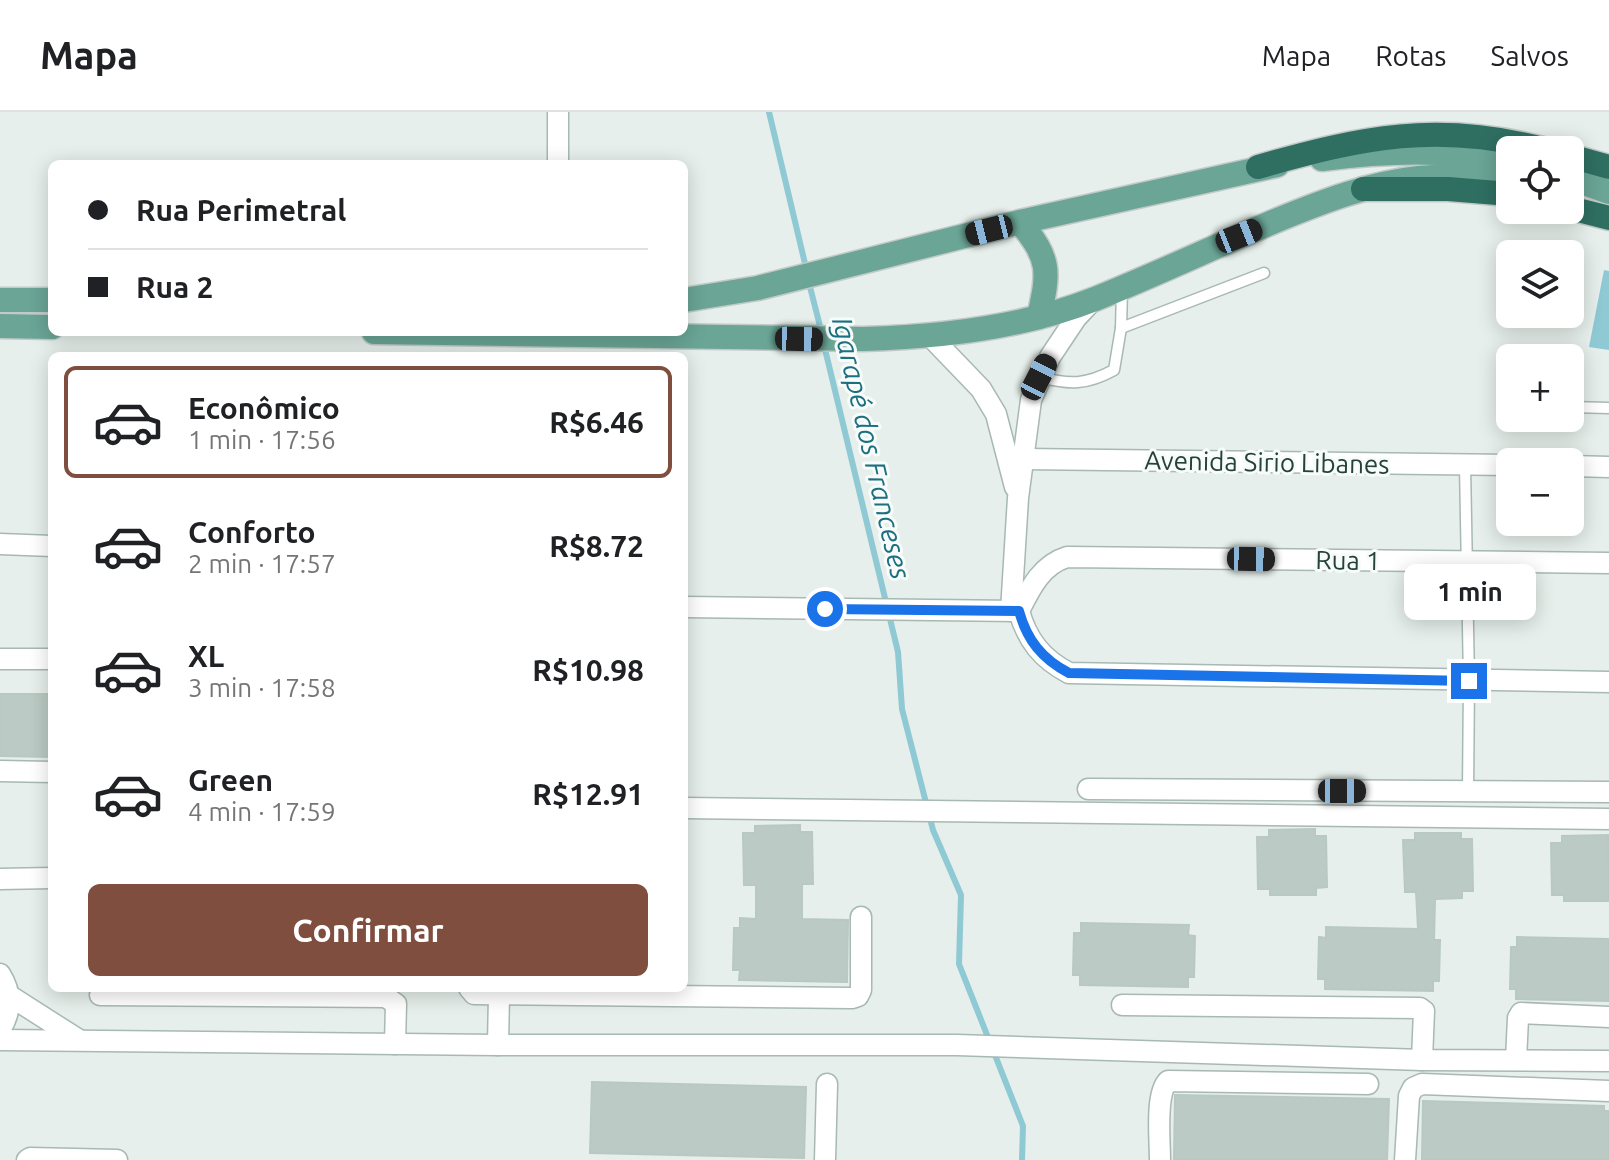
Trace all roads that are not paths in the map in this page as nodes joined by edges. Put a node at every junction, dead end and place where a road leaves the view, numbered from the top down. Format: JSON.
{"nodes":[{"id":1,"x":558,"y":112,"type":"edge"},
{"id":2,"x":1496,"y":140,"type":"edge"},
{"id":3,"x":1496,"y":158,"type":"edge"},
{"id":4,"x":558,"y":160,"type":"edge"},
{"id":5,"x":1584,"y":160,"type":"edge"},
{"id":6,"x":1258,"y":167,"type":"junction"},
{"id":7,"x":1609,"y":167,"type":"edge"},
{"id":8,"x":1496,"y":179,"type":"edge"},
{"id":9,"x":1584,"y":183,"type":"edge"},
{"id":10,"x":1363,"y":189,"type":"junction"},
{"id":11,"x":1584,"y":190,"type":"edge"},
{"id":12,"x":1496,"y":193,"type":"edge"},
{"id":13,"x":1609,"y":193,"type":"edge"},
{"id":14,"x":1584,"y":212,"type":"edge"},
{"id":15,"x":1609,"y":218,"type":"edge"},
{"id":16,"x":1020,"y":222,"type":"junction"},
{"id":17,"x":1264,"y":273,"type":"dead end"},
{"id":18,"x":1122,"y":287,"type":"junction"},
{"id":19,"x":688,"y":299,"type":"edge"},
{"id":20,"x":0,"y":300,"type":"edge"},
{"id":21,"x":48,"y":300,"type":"edge"},
{"id":22,"x":1093,"y":300,"type":"junction"},
{"id":23,"x":1039,"y":317,"type":"junction"},
{"id":24,"x":0,"y":326,"type":"edge"},
{"id":25,"x":48,"y":327,"type":"edge"},
{"id":26,"x":1121,"y":328,"type":"junction"},
{"id":27,"x":636,"y":336,"type":"edge"},
{"id":28,"x":931,"y":337,"type":"junction"},
{"id":29,"x":1039,"y":377,"type":"junction"},
{"id":30,"x":1584,"y":407,"type":"edge"},
{"id":31,"x":1609,"y":408,"type":"edge"},
{"id":32,"x":1024,"y":459,"type":"junction"},
{"id":33,"x":1465,"y":465,"type":"junction"},
{"id":34,"x":1496,"y":465,"type":"edge"},
{"id":35,"x":1584,"y":466,"type":"edge"},
{"id":36,"x":1609,"y":467,"type":"edge"},
{"id":37,"x":1018,"y":498,"type":"junction"},
{"id":38,"x":0,"y":544,"type":"edge"},
{"id":39,"x":48,"y":546,"type":"edge"},
{"id":40,"x":1466,"y":562,"type":"junction"},
{"id":41,"x":1609,"y":563,"type":"edge"},
{"id":42,"x":688,"y":607,"type":"edge"},
{"id":43,"x":1015,"y":611,"type":"junction"},
{"id":44,"x":0,"y":659,"type":"edge"},
{"id":45,"x":48,"y":659,"type":"edge"},
{"id":46,"x":1469,"y":681,"type":"junction"},
{"id":47,"x":1609,"y":682,"type":"edge"},
{"id":48,"x":0,"y":771,"type":"edge"},
{"id":49,"x":48,"y":772,"type":"edge"},
{"id":50,"x":1088,"y":789,"type":"dead end"},
{"id":51,"x":1468,"y":792,"type":"junction"},
{"id":52,"x":1609,"y":792,"type":"edge"},
{"id":53,"x":688,"y":808,"type":"edge"},
{"id":54,"x":1609,"y":819,"type":"edge"},
{"id":55,"x":48,"y":878,"type":"edge"},
{"id":56,"x":0,"y":879,"type":"edge"},
{"id":57,"x":861,"y":917,"type":"dead end"},
{"id":58,"x":0,"y":974,"type":"edge"},
{"id":59,"x":470,"y":992,"type":"edge"},
{"id":60,"x":100,"y":995,"type":"dead end"},
{"id":61,"x":499,"y":995,"type":"junction"},
{"id":62,"x":10,"y":996,"type":"junction"},
{"id":63,"x":1122,"y":1005,"type":"dead end"},
{"id":64,"x":1609,"y":1017,"type":"edge"},
{"id":65,"x":0,"y":1030,"type":"edge"},
{"id":66,"x":0,"y":1040,"type":"edge"},
{"id":67,"x":79,"y":1040,"type":"junction"},
{"id":68,"x":395,"y":1044,"type":"junction"},
{"id":69,"x":498,"y":1045,"type":"junction"},
{"id":70,"x":1422,"y":1060,"type":"junction"},
{"id":71,"x":1516,"y":1060,"type":"junction"},
{"id":72,"x":1609,"y":1061,"type":"edge"},
{"id":73,"x":827,"y":1084,"type":"dead end"},
{"id":74,"x":1368,"y":1084,"type":"dead end"},
{"id":75,"x":1609,"y":1091,"type":"edge"},
{"id":76,"x":27,"y":1160,"type":"edge"},
{"id":77,"x":117,"y":1160,"type":"edge"},
{"id":78,"x":825,"y":1160,"type":"edge"},
{"id":79,"x":1160,"y":1160,"type":"edge"},
{"id":80,"x":1405,"y":1160,"type":"edge"}],
"edges":[{"from":1,"to":4,"type":"street"},
{"from":2,"to":6,"type":"highway"},
{"from":3,"to":6,"type":"main road"},
{"from":5,"to":7,"type":"highway"},
{"from":6,"to":16,"type":"main road"},
{"from":8,"to":10,"type":"main road"},
{"from":9,"to":13,"type":"main road"},
{"from":10,"to":12,"type":"highway"},
{"from":10,"to":18,"type":"main road"},
{"from":11,"to":13,"type":"main road"},
{"from":14,"to":15,"type":"highway"},
{"from":16,"to":19,"type":"main road"},
{"from":16,"to":23,"type":"main road"},
{"from":17,"to":26,"type":"lane"},
{"from":18,"to":22,"type":"main road"},
{"from":18,"to":26,"type":"lane"},
{"from":20,"to":21,"type":"main road"},
{"from":22,"to":23,"type":"main road"},
{"from":22,"to":29,"type":"street"},
{"from":23,"to":28,"type":"main road"},
{"from":24,"to":25,"type":"main road"},
{"from":26,"to":29,"type":"lane"},
{"from":27,"to":28,"type":"main road"},
{"from":28,"to":37,"type":"street"},
{"from":29,"to":32,"type":"street"},
{"from":30,"to":31,"type":"lane"},
{"from":32,"to":33,"type":"street","name":"Avenida Sirio Libanes"},
{"from":32,"to":37,"type":"street"},
{"from":33,"to":34,"type":"street","name":"Avenida Sirio Libanes"},
{"from":33,"to":40,"type":"lane"},
{"from":35,"to":36,"type":"street"},
{"from":37,"to":43,"type":"street"},
{"from":38,"to":39,"type":"street"},
{"from":40,"to":41,"type":"street","name":"Rua 1"},
{"from":40,"to":43,"type":"street","name":"Rua 1"},
{"from":40,"to":46,"type":"lane"},
{"from":42,"to":43,"type":"street"},
{"from":43,"to":46,"type":"street"},
{"from":44,"to":45,"type":"street"},
{"from":46,"to":47,"type":"street"},
{"from":46,"to":51,"type":"lane"},
{"from":48,"to":49,"type":"street"},
{"from":50,"to":51,"type":"street"},
{"from":51,"to":52,"type":"street"},
{"from":53,"to":54,"type":"street"},
{"from":55,"to":56,"type":"street"},
{"from":57,"to":61,"type":"street"},
{"from":58,"to":62,"type":"street"},
{"from":59,"to":61,"type":"street"},
{"from":60,"to":68,"type":"street"},
{"from":61,"to":69,"type":"street"},
{"from":62,"to":65,"type":"street"},
{"from":62,"to":67,"type":"street"},
{"from":63,"to":70,"type":"street"},
{"from":64,"to":71,"type":"street"},
{"from":66,"to":67,"type":"street"},
{"from":67,"to":68,"type":"street"},
{"from":68,"to":69,"type":"street"},
{"from":69,"to":70,"type":"street"},
{"from":70,"to":71,"type":"street"},
{"from":71,"to":72,"type":"street"},
{"from":73,"to":78,"type":"street"},
{"from":74,"to":79,"type":"street"},
{"from":75,"to":80,"type":"street"},
{"from":76,"to":77,"type":"street"}]}
